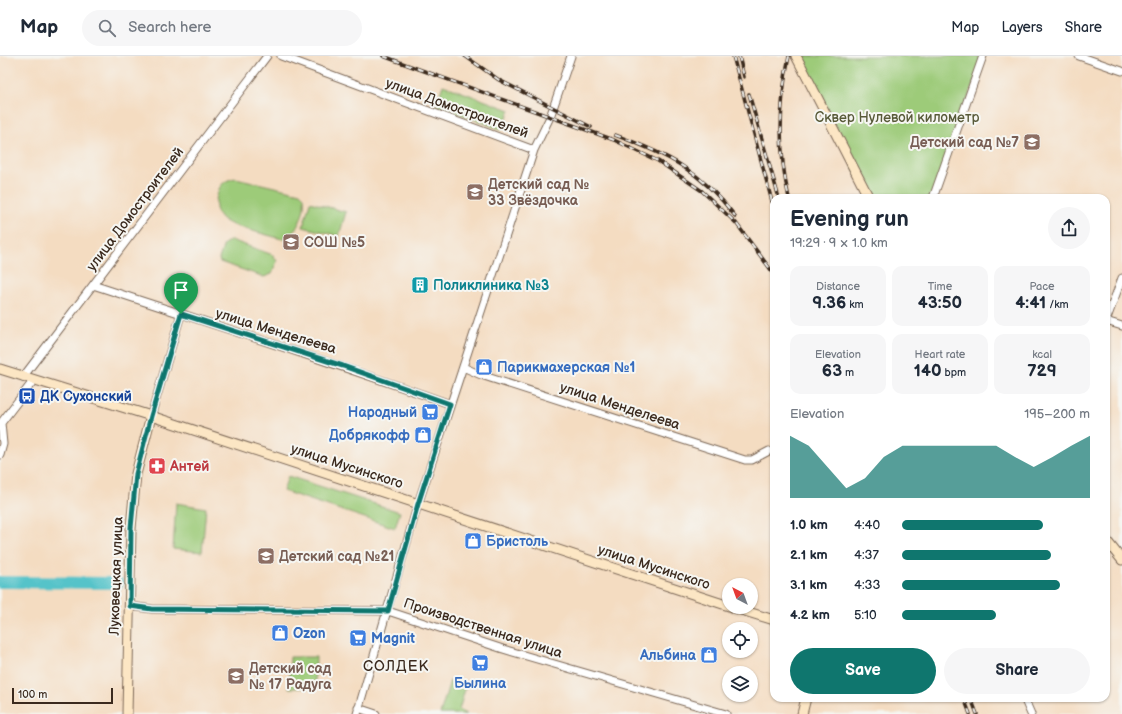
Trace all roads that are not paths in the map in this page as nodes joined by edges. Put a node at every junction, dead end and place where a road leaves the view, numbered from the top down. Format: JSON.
{"nodes":[{"id":1,"x":267,"y":56,"type":"edge"},
{"id":2,"x":281,"y":56,"type":"edge"},
{"id":3,"x":571,"y":56,"type":"edge"},
{"id":4,"x":796,"y":56,"type":"edge"},
{"id":5,"x":983,"y":56,"type":"edge"},
{"id":6,"x":1079,"y":56,"type":"edge"},
{"id":7,"x":1122,"y":71,"type":"edge"},
{"id":8,"x":534,"y":150,"type":"junction"},
{"id":9,"x":867,"y":194,"type":"edge"},
{"id":10,"x":935,"y":194,"type":"edge"},
{"id":11,"x":1122,"y":278,"type":"edge"},
{"id":12,"x":93,"y":285,"type":"junction"},
{"id":13,"x":1110,"y":310,"type":"edge"},
{"id":14,"x":181,"y":314,"type":"junction"},
{"id":15,"x":1110,"y":322,"type":"edge"},
{"id":16,"x":1122,"y":326,"type":"edge"},
{"id":17,"x":463,"y":367,"type":"junction"},
{"id":18,"x":0,"y":369,"type":"edge"},
{"id":19,"x":23,"y":377,"type":"junction"},
{"id":20,"x":34,"y":380,"type":"junction"},
{"id":21,"x":450,"y":404,"type":"junction"},
{"id":22,"x":151,"y":416,"type":"junction"},
{"id":23,"x":769,"y":451,"type":"dead end"},
{"id":24,"x":0,"y":456,"type":"edge"},
{"id":25,"x":418,"y":504,"type":"junction"},
{"id":26,"x":1110,"y":545,"type":"edge"},
{"id":27,"x":1122,"y":560,"type":"edge"},
{"id":28,"x":722,"y":604,"type":"edge"},
{"id":29,"x":130,"y":606,"type":"junction"},
{"id":30,"x":388,"y":611,"type":"junction"},
{"id":31,"x":755,"y":614,"type":"edge"},
{"id":32,"x":770,"y":619,"type":"edge"},
{"id":33,"x":805,"y":702,"type":"edge"},
{"id":34,"x":1026,"y":702,"type":"edge"},
{"id":35,"x":358,"y":711,"type":"edge"},
{"id":36,"x":127,"y":714,"type":"edge"},
{"id":37,"x":376,"y":714,"type":"edge"},
{"id":38,"x":726,"y":714,"type":"edge"},
{"id":39,"x":802,"y":714,"type":"edge"},
{"id":40,"x":1030,"y":714,"type":"edge"}],
"edges":[{"from":1,"to":12,"type":"street","name":"улица Домостроителей"},
{"from":2,"to":8,"type":"street","name":"улица Домостроителей"},
{"from":3,"to":8,"type":"street"},
{"from":4,"to":9,"type":"street"},
{"from":5,"to":10,"type":"street"},
{"from":6,"to":7,"type":"street"},
{"from":8,"to":17,"type":"street"},
{"from":11,"to":13,"type":"street"},
{"from":12,"to":14,"type":"street","name":"улица Менделеева"},
{"from":12,"to":19,"type":"street","name":"улица Домостроителей"},
{"from":14,"to":21,"type":"street","name":"улица Менделеева"},
{"from":14,"to":22,"type":"street"},
{"from":15,"to":16,"type":"street"},
{"from":17,"to":21,"type":"street"},
{"from":17,"to":23,"type":"street","name":"улица Менделеева"},
{"from":18,"to":19,"type":"street","name":"улица Мусинского"},
{"from":19,"to":20,"type":"street","name":"улица Мусинского"},
{"from":20,"to":22,"type":"street","name":"улица Мусинского"},
{"from":20,"to":24,"type":"street"},
{"from":21,"to":25,"type":"street"},
{"from":22,"to":25,"type":"street","name":"улица Мусинского"},
{"from":22,"to":29,"type":"street","name":"Луковецкая улица"},
{"from":25,"to":28,"type":"street","name":"улица Мусинского"},
{"from":25,"to":30,"type":"street"},
{"from":26,"to":27,"type":"street"},
{"from":29,"to":30,"type":"street","name":"Производственная улица"},
{"from":29,"to":36,"type":"street","name":"Луковецкая улица"},
{"from":30,"to":35,"type":"street"},
{"from":30,"to":38,"type":"street","name":"Производственная улица"},
{"from":31,"to":32,"type":"street"},
{"from":33,"to":39,"type":"street"},
{"from":34,"to":40,"type":"street"},
{"from":35,"to":37,"type":"street"}]}
